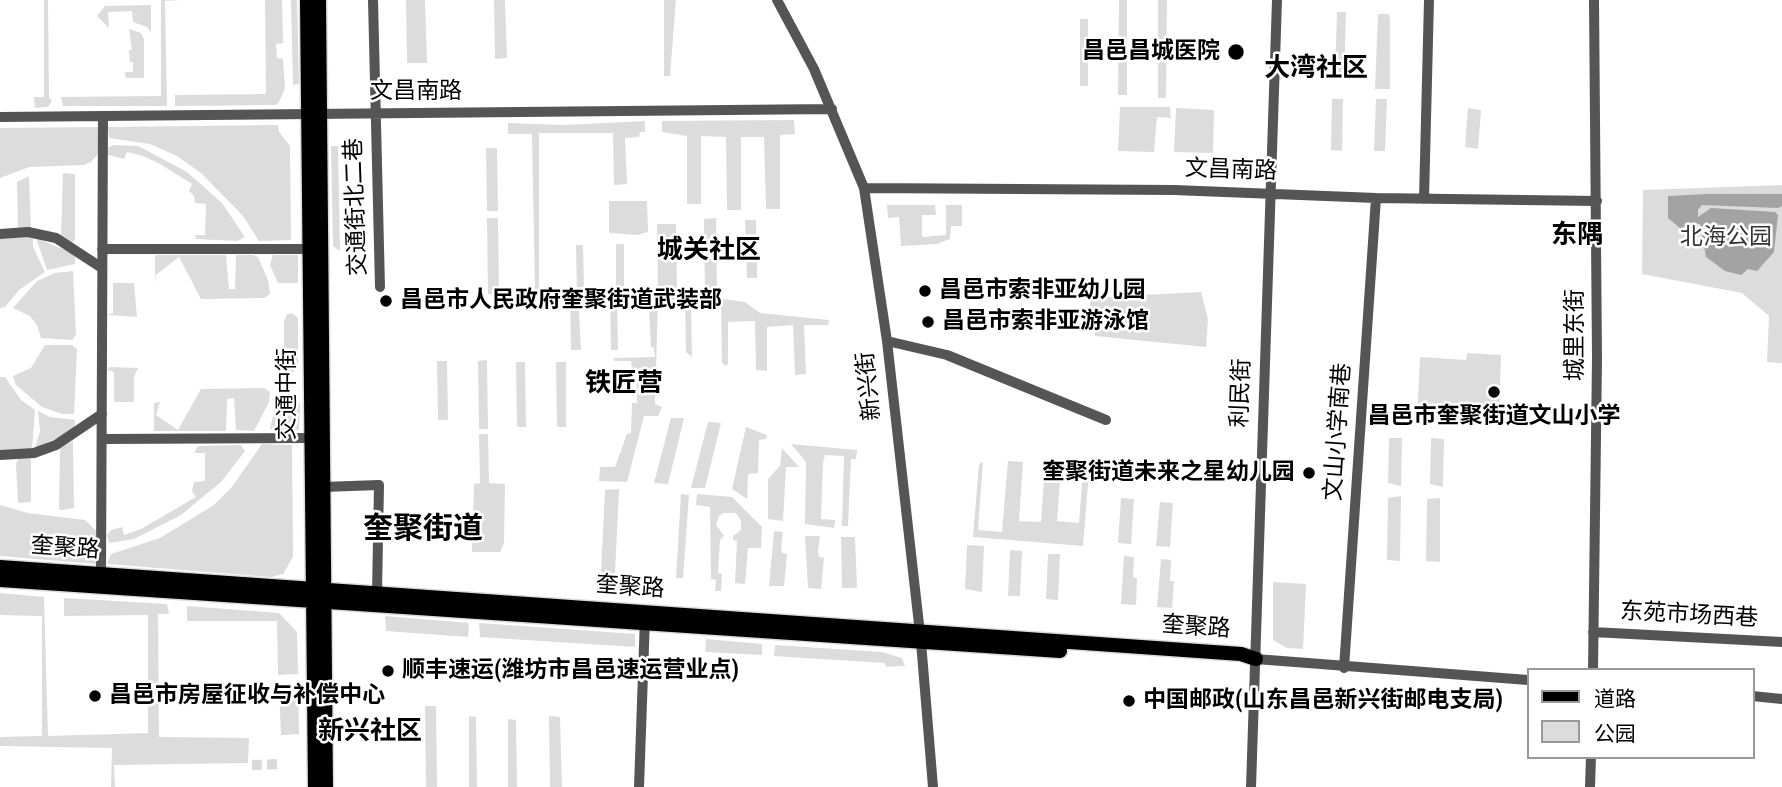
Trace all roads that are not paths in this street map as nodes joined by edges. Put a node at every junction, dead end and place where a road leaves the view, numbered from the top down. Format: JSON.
{"nodes":[{"id":1,"x":307,"y":0,"type":"edge"},
{"id":2,"x":319,"y":0,"type":"edge"},
{"id":3,"x":373,"y":0,"type":"edge"},
{"id":4,"x":777,"y":0,"type":"edge"},
{"id":5,"x":1277,"y":0,"type":"edge"},
{"id":6,"x":1429,"y":0,"type":"edge"},
{"id":7,"x":1594,"y":0,"type":"edge"},
{"id":8,"x":832,"y":109,"type":"junction"},
{"id":9,"x":375,"y":112,"type":"junction"},
{"id":10,"x":314,"y":113,"type":"junction"},
{"id":11,"x":0,"y":117,"type":"edge"},
{"id":12,"x":103,"y":117,"type":"junction"},
{"id":13,"x":864,"y":188,"type":"junction"},
{"id":14,"x":1270,"y":193,"type":"junction"},
{"id":15,"x":1376,"y":198,"type":"junction"},
{"id":16,"x":1423,"y":199,"type":"junction"},
{"id":17,"x":1597,"y":201,"type":"junction"},
{"id":18,"x":0,"y":233,"type":"edge"},
{"id":19,"x":102,"y":249,"type":"junction"},
{"id":20,"x":309,"y":249,"type":"junction"},
{"id":21,"x":102,"y":268,"type":"junction"},
{"id":22,"x":380,"y":287,"type":"dead end"},
{"id":23,"x":887,"y":341,"type":"junction"},
{"id":24,"x":102,"y":414,"type":"junction"},
{"id":25,"x":1106,"y":420,"type":"dead end"},
{"id":26,"x":311,"y":438,"type":"junction"},
{"id":27,"x":102,"y":439,"type":"junction"},
{"id":28,"x":0,"y":455,"type":"edge"},
{"id":29,"x":323,"y":486,"type":"junction"},
{"id":30,"x":0,"y":567,"type":"edge"},
{"id":31,"x":101,"y":574,"type":"junction"},
{"id":32,"x":0,"y":580,"type":"edge"},
{"id":33,"x":377,"y":593,"type":"junction"},
{"id":34,"x":318,"y":595,"type":"junction"},
{"id":35,"x":645,"y":618,"type":"junction"},
{"id":36,"x":1593,"y":632,"type":"junction"},
{"id":37,"x":920,"y":636,"type":"junction"},
{"id":38,"x":1782,"y":642,"type":"edge"},
{"id":39,"x":1256,"y":659,"type":"junction"},
{"id":40,"x":1343,"y":668,"type":"junction"},
{"id":41,"x":1593,"y":668,"type":"edge"},
{"id":42,"x":1526,"y":680,"type":"edge"},
{"id":43,"x":1754,"y":696,"type":"edge"},
{"id":44,"x":1782,"y":699,"type":"edge"},
{"id":45,"x":1591,"y":759,"type":"edge"},
{"id":46,"x":315,"y":787,"type":"edge"},
{"id":47,"x":326,"y":787,"type":"edge"},
{"id":48,"x":639,"y":787,"type":"edge"},
{"id":49,"x":933,"y":787,"type":"edge"},
{"id":50,"x":1251,"y":787,"type":"edge"},
{"id":51,"x":1590,"y":787,"type":"edge"}],
"edges":[{"from":1,"to":10,"type":"main road","name":"交通中街"},
{"from":2,"to":10,"type":"main road","name":"交通中街"},
{"from":3,"to":9,"type":"street","name":"交通街北二巷"},
{"from":4,"to":8,"type":"street","name":"新兴街"},
{"from":5,"to":14,"type":"street","name":"利民街"},
{"from":6,"to":16,"type":"street"},
{"from":7,"to":17,"type":"street","name":"城里东街"},
{"from":8,"to":9,"type":"street","name":"文昌南路"},
{"from":8,"to":13,"type":"street","name":"新兴街"},
{"from":9,"to":10,"type":"street","name":"文昌南路"},
{"from":9,"to":22,"type":"street","name":"交通街北二巷"},
{"from":10,"to":12,"type":"street","name":"文昌南路"},
{"from":10,"to":20,"type":"main road","name":"交通中街"},
{"from":10,"to":29,"type":"main road","name":"交通中街"},
{"from":11,"to":12,"type":"street","name":"文昌南路"},
{"from":12,"to":19,"type":"street"},
{"from":13,"to":14,"type":"street","name":"文昌南路"},
{"from":13,"to":23,"type":"street","name":"新兴街"},
{"from":14,"to":15,"type":"street","name":"文昌南路"},
{"from":14,"to":39,"type":"street","name":"利民街"},
{"from":15,"to":16,"type":"street","name":"文昌南路"},
{"from":15,"to":40,"type":"street","name":"文山小学南巷"},
{"from":16,"to":17,"type":"street","name":"文昌南路"},
{"from":17,"to":36,"type":"street","name":"城里东街"},
{"from":18,"to":21,"type":"street"},
{"from":19,"to":20,"type":"street"},
{"from":19,"to":21,"type":"street"},
{"from":20,"to":26,"type":"main road","name":"交通中街"},
{"from":21,"to":24,"type":"street"},
{"from":23,"to":25,"type":"street"},
{"from":23,"to":37,"type":"street","name":"新兴街"},
{"from":24,"to":27,"type":"street"},
{"from":24,"to":28,"type":"street"},
{"from":26,"to":27,"type":"street"},
{"from":26,"to":34,"type":"main road","name":"交通中街"},
{"from":27,"to":31,"type":"street"},
{"from":29,"to":33,"type":"street"},
{"from":29,"to":34,"type":"main road","name":"交通中街"},
{"from":30,"to":31,"type":"main road","name":"奎聚路"},
{"from":31,"to":34,"type":"main road","name":"奎聚路"},
{"from":32,"to":34,"type":"main road","name":"奎聚路"},
{"from":33,"to":34,"type":"main road","name":"奎聚路"},
{"from":33,"to":35,"type":"main road","name":"奎聚路"},
{"from":34,"to":35,"type":"main road","name":"奎聚路"},
{"from":34,"to":46,"type":"main road","name":"交通中街"},
{"from":34,"to":47,"type":"main road","name":"交通中街"},
{"from":35,"to":37,"type":"main road","name":"奎聚路"},
{"from":35,"to":48,"type":"street"},
{"from":36,"to":38,"type":"street","name":"东苑市场西巷"},
{"from":36,"to":41,"type":"street","name":"城里东街"},
{"from":37,"to":39,"type":"main road","name":"奎聚路"},
{"from":37,"to":49,"type":"street","name":"新兴街"},
{"from":39,"to":40,"type":"street","name":"奎聚路"},
{"from":39,"to":50,"type":"street","name":"利民街"},
{"from":40,"to":42,"type":"street","name":"奎聚路"},
{"from":43,"to":44,"type":"street"},
{"from":45,"to":51,"type":"street"}]}
